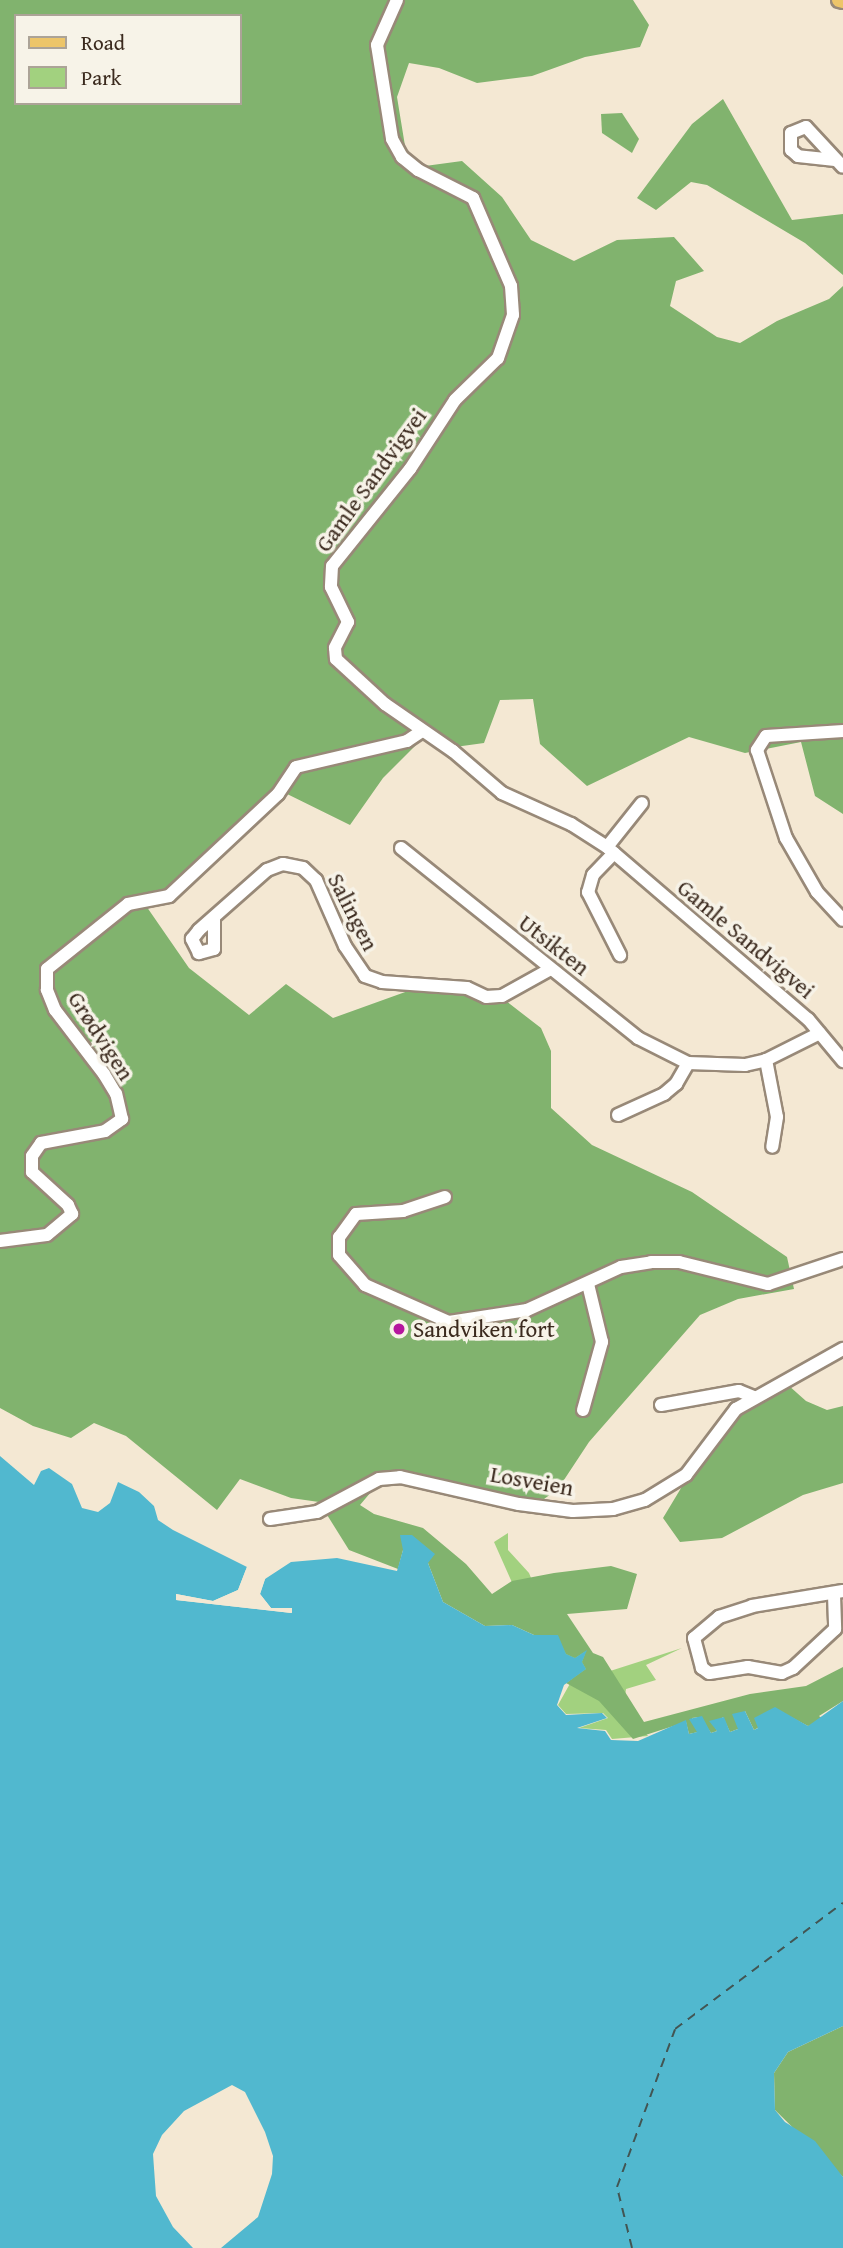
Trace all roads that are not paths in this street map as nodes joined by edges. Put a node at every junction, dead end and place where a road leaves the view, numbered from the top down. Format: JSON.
{"nodes":[{"id":1,"x":397,"y":0,"type":"edge"},
{"id":2,"x":422,"y":731,"type":"junction"},
{"id":3,"x":843,"y":731,"type":"edge"},
{"id":4,"x":642,"y":803,"type":"dead end"},
{"id":5,"x":401,"y":848,"type":"dead end"},
{"id":6,"x":610,"y":850,"type":"junction"},
{"id":7,"x":214,"y":919,"type":"dead end"},
{"id":8,"x":843,"y":920,"type":"edge"},
{"id":9,"x":620,"y":955,"type":"dead end"},
{"id":10,"x":549,"y":971,"type":"junction"},
{"id":11,"x":820,"y":1033,"type":"junction"},
{"id":12,"x":766,"y":1060,"type":"junction"},
{"id":13,"x":843,"y":1061,"type":"edge"},
{"id":14,"x":688,"y":1063,"type":"junction"},
{"id":15,"x":618,"y":1115,"type":"dead end"},
{"id":16,"x":772,"y":1147,"type":"dead end"},
{"id":17,"x":445,"y":1196,"type":"dead end"},
{"id":18,"x":0,"y":1241,"type":"edge"},
{"id":19,"x":843,"y":1259,"type":"edge"},
{"id":20,"x":588,"y":1284,"type":"junction"},
{"id":21,"x":843,"y":1349,"type":"edge"},
{"id":22,"x":754,"y":1397,"type":"junction"},
{"id":23,"x":661,"y":1405,"type":"dead end"},
{"id":24,"x":583,"y":1410,"type":"dead end"},
{"id":25,"x":270,"y":1519,"type":"dead end"},
{"id":26,"x":838,"y":1593,"type":"edge"}],
"edges":[{"from":1,"to":2,"type":"street","name":"Gamle Sandvigvei"},
{"from":2,"to":6,"type":"street","name":"Gamle Sandvigvei"},
{"from":2,"to":18,"type":"street","name":"Grødvigen"},
{"from":3,"to":8,"type":"street"},
{"from":4,"to":6,"type":"street"},
{"from":5,"to":10,"type":"street","name":"Utsikten"},
{"from":6,"to":9,"type":"street"},
{"from":6,"to":11,"type":"street","name":"Gamle Sandvigvei"},
{"from":7,"to":10,"type":"street","name":"Salingen"},
{"from":10,"to":14,"type":"street","name":"Utsikten"},
{"from":11,"to":12,"type":"street","name":"Utsikten"},
{"from":11,"to":13,"type":"street","name":"Gamle Sandvigvei"},
{"from":12,"to":14,"type":"street","name":"Utsikten"},
{"from":12,"to":16,"type":"street"},
{"from":14,"to":15,"type":"street"},
{"from":17,"to":20,"type":"street"},
{"from":19,"to":20,"type":"street"},
{"from":20,"to":24,"type":"street"},
{"from":21,"to":22,"type":"street","name":"Losveien"},
{"from":22,"to":23,"type":"street"},
{"from":22,"to":25,"type":"street","name":"Losveien"},
{"from":26,"to":26,"type":"street"}]}
